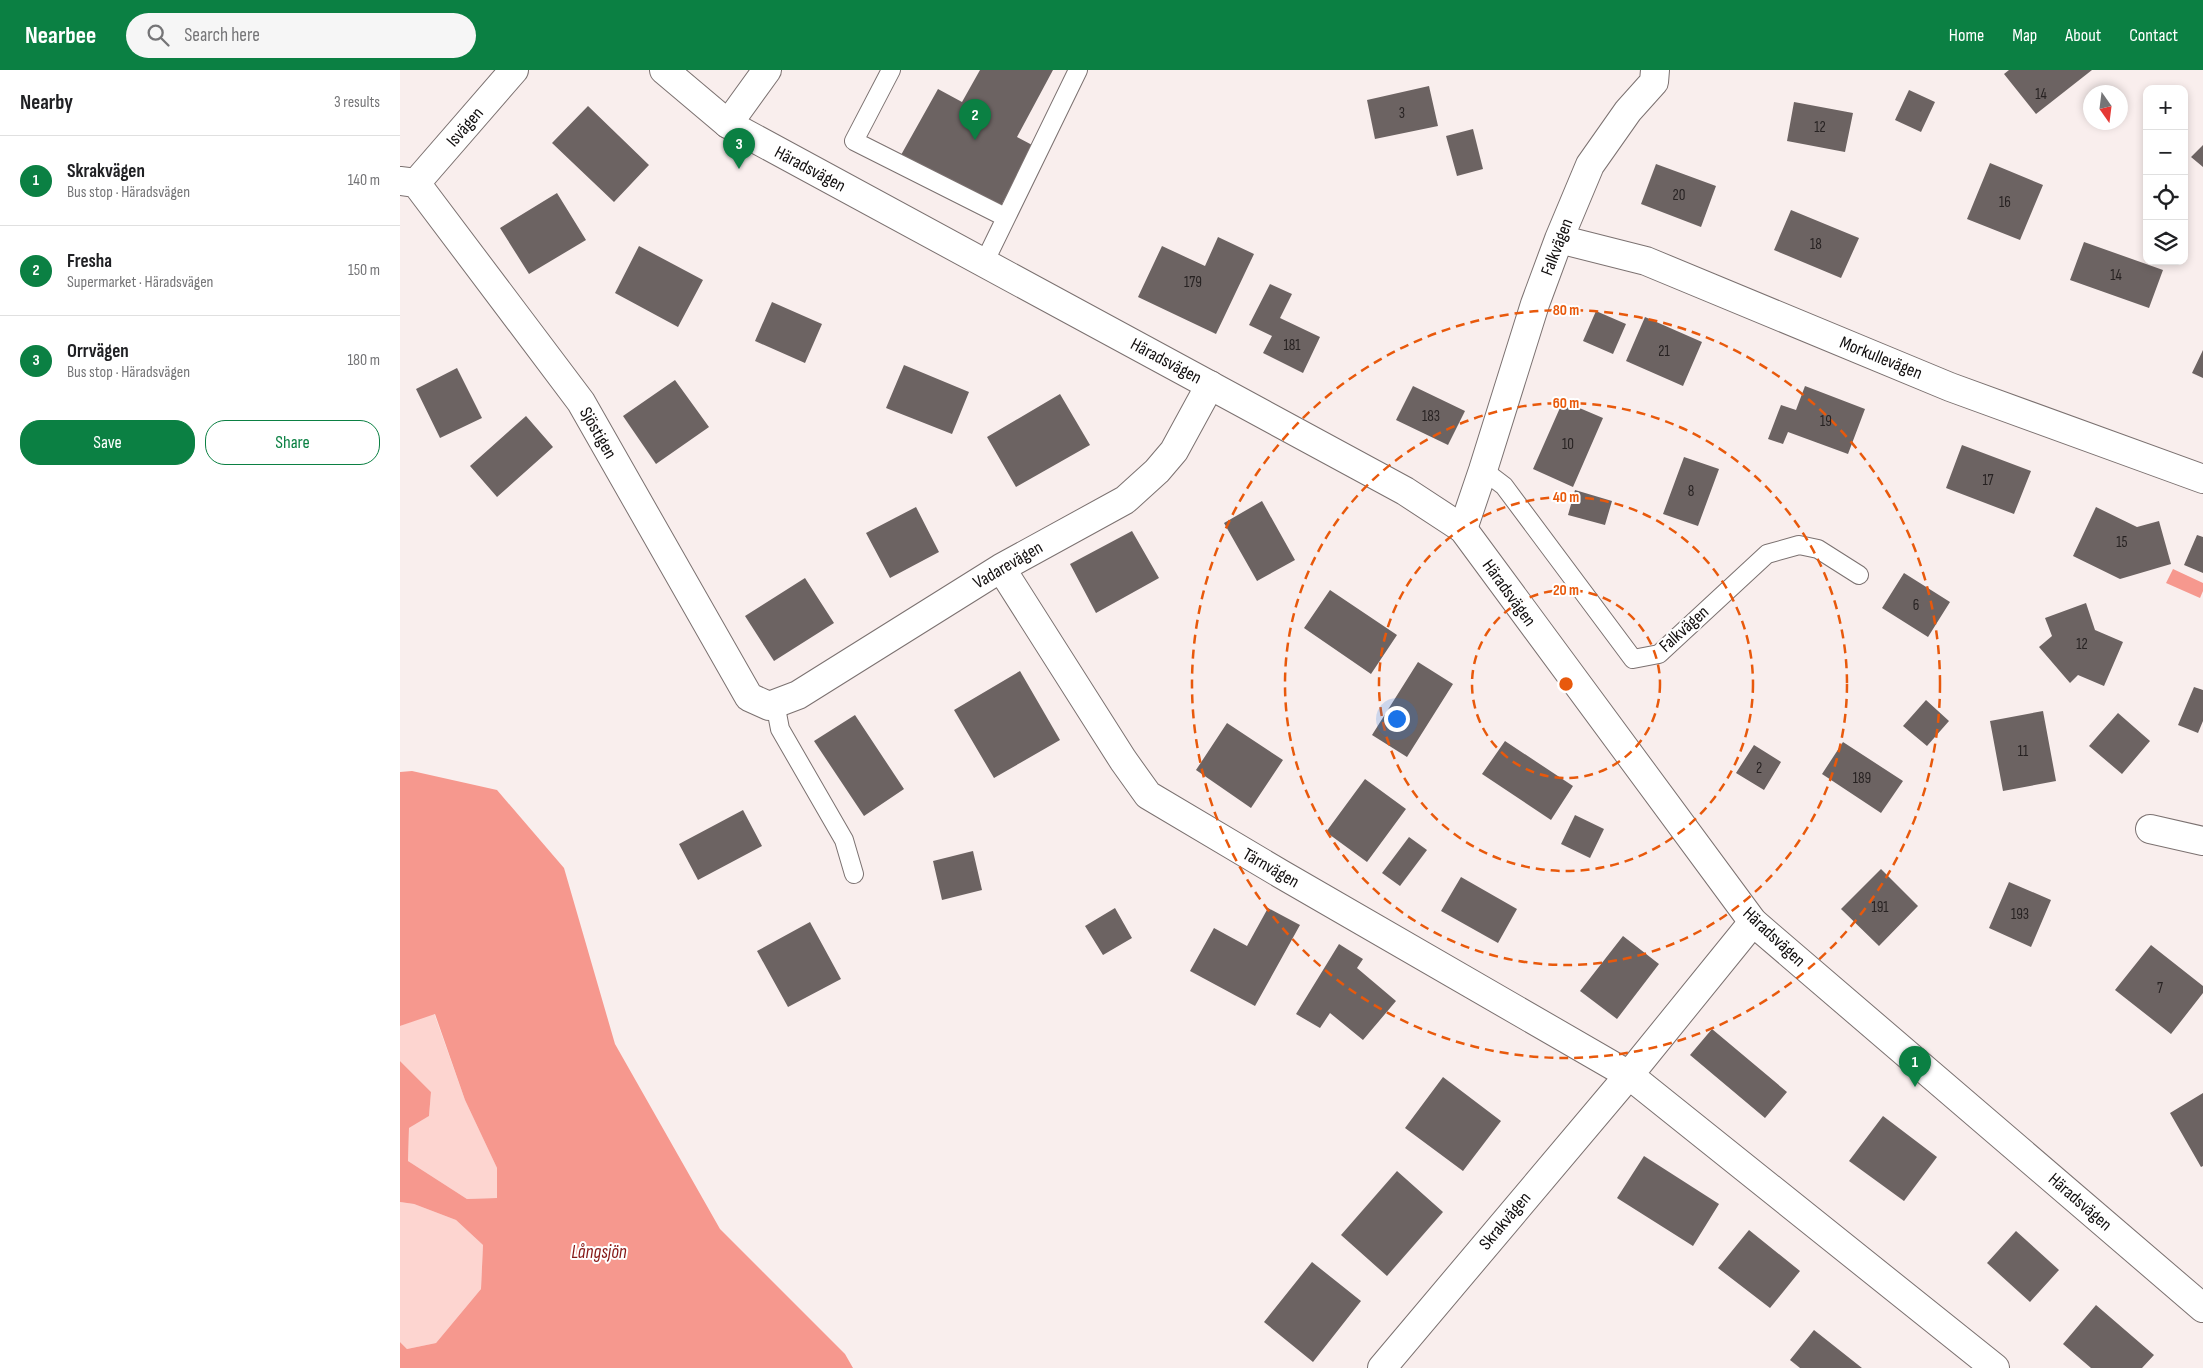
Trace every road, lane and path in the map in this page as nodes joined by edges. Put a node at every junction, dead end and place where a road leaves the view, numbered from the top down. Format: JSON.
{"nodes":[{"id":1,"x":514,"y":70,"type":"edge"},
{"id":2,"x":664,"y":70,"type":"edge"},
{"id":3,"x":767,"y":70,"type":"edge"},
{"id":4,"x":891,"y":70,"type":"edge"},
{"id":5,"x":1078,"y":70,"type":"edge"},
{"id":6,"x":1654,"y":70,"type":"edge"},
{"id":7,"x":728,"y":124,"type":"junction"},
{"id":8,"x":408,"y":182,"type":"edge"},
{"id":9,"x":1006,"y":217,"type":"junction"},
{"id":10,"x":1559,"y":239,"type":"junction"},
{"id":11,"x":984,"y":263,"type":"junction"},
{"id":12,"x":1210,"y":385,"type":"junction"},
{"id":13,"x":1483,"y":470,"type":"junction"},
{"id":14,"x":2203,"y":479,"type":"edge"},
{"id":15,"x":1463,"y":529,"type":"junction"},
{"id":16,"x":1001,"y":568,"type":"junction"},
{"id":17,"x":1859,"y":575,"type":"dead end"},
{"id":18,"x":772,"y":704,"type":"junction"},
{"id":19,"x":2150,"y":829,"type":"dead end"},
{"id":20,"x":2203,"y":841,"type":"edge"},
{"id":21,"x":854,"y":874,"type":"dead end"},
{"id":22,"x":1753,"y":922,"type":"junction"},
{"id":23,"x":1629,"y":1075,"type":"junction"},
{"id":24,"x":2203,"y":1308,"type":"edge"},
{"id":25,"x":1382,"y":1368,"type":"edge"},
{"id":26,"x":1995,"y":1368,"type":"edge"}],
"edges":[{"from":1,"to":8,"type":"street","name":"Isvägen"},
{"from":2,"to":7,"type":"street","name":"Häradsvägen"},
{"from":3,"to":7,"type":"street"},
{"from":4,"to":9,"type":"lane"},
{"from":5,"to":9,"type":"lane"},
{"from":6,"to":10,"type":"street","name":"Falkvägen"},
{"from":7,"to":11,"type":"street","name":"Häradsvägen"},
{"from":8,"to":18,"type":"street","name":"Sjöstigen"},
{"from":9,"to":11,"type":"lane"},
{"from":10,"to":13,"type":"street","name":"Falkvägen"},
{"from":10,"to":14,"type":"street","name":"Morkullevägen"},
{"from":11,"to":12,"type":"street","name":"Häradsvägen"},
{"from":12,"to":15,"type":"street","name":"Häradsvägen"},
{"from":12,"to":16,"type":"street","name":"Vadarevägen"},
{"from":13,"to":15,"type":"street","name":"Falkvägen"},
{"from":13,"to":17,"type":"lane","name":"Falkvägen"},
{"from":15,"to":22,"type":"street","name":"Häradsvägen"},
{"from":16,"to":18,"type":"street","name":"Vadarevägen"},
{"from":16,"to":23,"type":"street","name":"Tärnvägen"},
{"from":18,"to":21,"type":"lane"},
{"from":19,"to":20,"type":"street"},
{"from":22,"to":23,"type":"street","name":"Skrakvägen"},
{"from":22,"to":24,"type":"street","name":"Häradsvägen"},
{"from":23,"to":25,"type":"street","name":"Skrakvägen"},
{"from":23,"to":26,"type":"street"}]}
